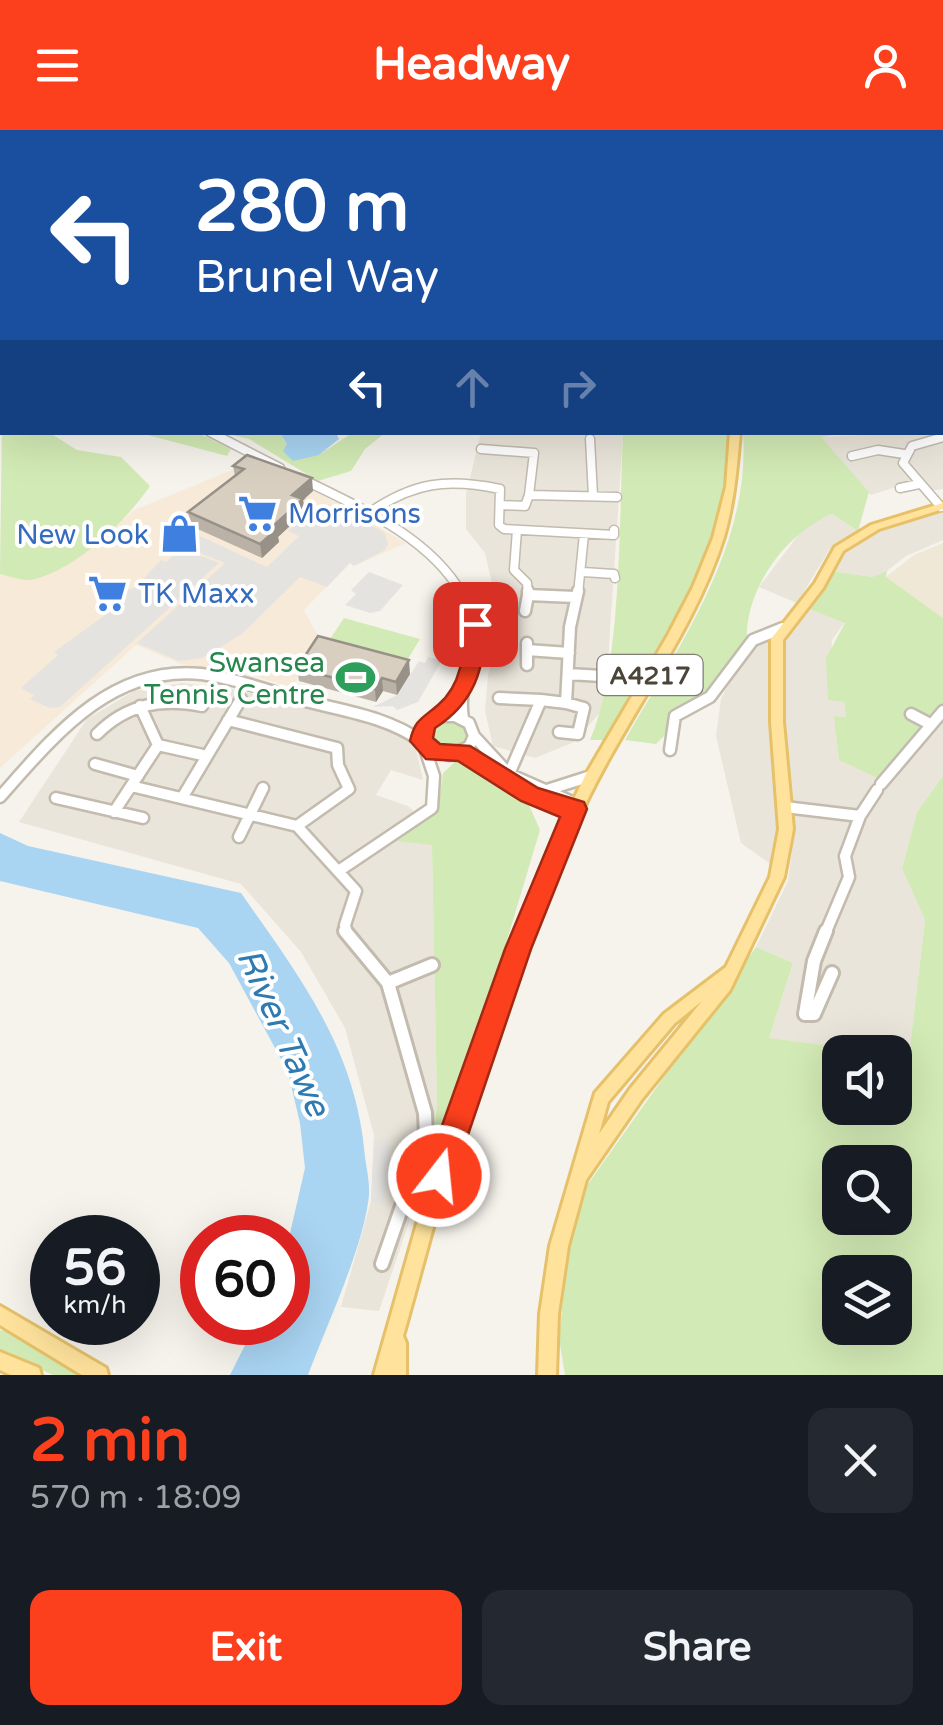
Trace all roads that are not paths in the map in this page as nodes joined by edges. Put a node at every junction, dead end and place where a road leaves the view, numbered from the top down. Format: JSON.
{"nodes":[{"id":1,"x":216,"y":435,"type":"edge"},
{"id":2,"x":735,"y":435,"type":"edge"},
{"id":3,"x":943,"y":437,"type":"edge"},
{"id":4,"x":590,"y":439,"type":"dead end"},
{"id":5,"x":853,"y":440,"type":"dead end"},
{"id":6,"x":481,"y":449,"type":"dead end"},
{"id":7,"x":865,"y":452,"type":"junction"},
{"id":8,"x":904,"y":454,"type":"junction"},
{"id":9,"x":852,"y":456,"type":"dead end"},
{"id":10,"x":920,"y":484,"type":"junction"},
{"id":11,"x":900,"y":488,"type":"dead end"},
{"id":12,"x":529,"y":495,"type":"junction"},
{"id":13,"x":593,"y":496,"type":"junction"},
{"id":14,"x":616,"y":497,"type":"dead end"},
{"id":15,"x":500,"y":505,"type":"junction"},
{"id":16,"x":942,"y":506,"type":"edge"},
{"id":17,"x":369,"y":514,"type":"junction"},
{"id":18,"x":518,"y":530,"type":"junction"},
{"id":19,"x":614,"y":530,"type":"dead end"},
{"id":20,"x":584,"y":534,"type":"junction"},
{"id":21,"x":583,"y":572,"type":"junction"},
{"id":22,"x":615,"y":578,"type":"dead end"},
{"id":23,"x":528,"y":596,"type":"junction"},
{"id":24,"x":576,"y":597,"type":"junction"},
{"id":25,"x":525,"y":611,"type":"dead end"},
{"id":26,"x":783,"y":628,"type":"junction"},
{"id":27,"x":570,"y":653,"type":"junction"},
{"id":28,"x":527,"y":665,"type":"dead end"},
{"id":29,"x":568,"y":674,"type":"junction"},
{"id":30,"x":602,"y":676,"type":"dead end"},
{"id":31,"x":462,"y":692,"type":"junction"},
{"id":32,"x":499,"y":698,"type":"dead end"},
{"id":33,"x":240,"y":699,"type":"dead end"},
{"id":34,"x":541,"y":700,"type":"junction"},
{"id":35,"x":566,"y":703,"type":"junction"},
{"id":36,"x":140,"y":706,"type":"junction"},
{"id":37,"x":202,"y":706,"type":"dead end"},
{"id":38,"x":943,"y":710,"type":"edge"},
{"id":39,"x":911,"y":714,"type":"dead end"},
{"id":40,"x":373,"y":718,"type":"junction"},
{"id":41,"x":463,"y":718,"type":"junction"},
{"id":42,"x":433,"y":719,"type":"junction"},
{"id":43,"x":228,"y":720,"type":"junction"},
{"id":44,"x":930,"y":724,"type":"junction"},
{"id":45,"x":559,"y":732,"type":"dead end"},
{"id":46,"x":97,"y":734,"type":"dead end"},
{"id":47,"x":474,"y":736,"type":"junction"},
{"id":48,"x":422,"y":743,"type":"junction"},
{"id":49,"x":158,"y":745,"type":"junction"},
{"id":50,"x":670,"y":750,"type":"dead end"},
{"id":51,"x":462,"y":752,"type":"junction"},
{"id":52,"x":207,"y":756,"type":"junction"},
{"id":53,"x":449,"y":756,"type":"junction"},
{"id":54,"x":95,"y":764,"type":"dead end"},
{"id":55,"x":509,"y":774,"type":"junction"},
{"id":56,"x":594,"y":774,"type":"junction"},
{"id":57,"x":434,"y":776,"type":"junction"},
{"id":58,"x":134,"y":781,"type":"junction"},
{"id":59,"x":263,"y":788,"type":"dead end"},
{"id":60,"x":543,"y":791,"type":"junction"},
{"id":61,"x":0,"y":797,"type":"edge"},
{"id":62,"x":56,"y":798,"type":"dead end"},
{"id":63,"x":182,"y":798,"type":"junction"},
{"id":64,"x":785,"y":807,"type":"junction"},
{"id":65,"x":576,"y":809,"type":"junction"},
{"id":66,"x":114,"y":812,"type":"junction"},
{"id":67,"x":250,"y":813,"type":"junction"},
{"id":68,"x":860,"y":816,"type":"junction"},
{"id":69,"x":143,"y":818,"type":"dead end"},
{"id":70,"x":297,"y":826,"type":"junction"},
{"id":71,"x":239,"y":837,"type":"dead end"},
{"id":72,"x":340,"y":870,"type":"junction"},
{"id":73,"x":432,"y":965,"type":"dead end"},
{"id":74,"x":732,"y":968,"type":"junction"},
{"id":75,"x":832,"y":973,"type":"dead end"},
{"id":76,"x":388,"y":983,"type":"junction"},
{"id":77,"x":580,"y":1174,"type":"junction"},
{"id":78,"x":382,"y":1264,"type":"dead end"},
{"id":79,"x":0,"y":1315,"type":"edge"},
{"id":80,"x":0,"y":1325,"type":"edge"},
{"id":81,"x":398,"y":1326,"type":"junction"},
{"id":82,"x":29,"y":1335,"type":"junction"},
{"id":83,"x":0,"y":1361,"type":"edge"},
{"id":84,"x":32,"y":1375,"type":"edge"},
{"id":85,"x":99,"y":1375,"type":"edge"},
{"id":86,"x":383,"y":1375,"type":"edge"},
{"id":87,"x":396,"y":1375,"type":"edge"},
{"id":88,"x":547,"y":1375,"type":"edge"}],
"edges":[{"from":1,"to":17,"type":"street"},
{"from":2,"to":56,"type":"main road","number":"A4217"},
{"from":3,"to":8,"type":"street"},
{"from":4,"to":13,"type":"street"},
{"from":5,"to":7,"type":"street"},
{"from":6,"to":12,"type":"street"},
{"from":7,"to":8,"type":"street"},
{"from":7,"to":9,"type":"street"},
{"from":8,"to":10,"type":"street"},
{"from":10,"to":11,"type":"street"},
{"from":10,"to":16,"type":"street"},
{"from":12,"to":13,"type":"street"},
{"from":12,"to":15,"type":"street"},
{"from":13,"to":14,"type":"street"},
{"from":15,"to":17,"type":"street"},
{"from":15,"to":18,"type":"street"},
{"from":16,"to":26,"type":"main road"},
{"from":17,"to":31,"type":"street"},
{"from":18,"to":20,"type":"street"},
{"from":18,"to":23,"type":"street"},
{"from":19,"to":20,"type":"street"},
{"from":20,"to":21,"type":"street"},
{"from":21,"to":22,"type":"street"},
{"from":21,"to":24,"type":"street"},
{"from":23,"to":24,"type":"street"},
{"from":23,"to":25,"type":"street"},
{"from":24,"to":27,"type":"street"},
{"from":26,"to":50,"type":"street"},
{"from":26,"to":64,"type":"main road"},
{"from":27,"to":28,"type":"street"},
{"from":27,"to":29,"type":"street"},
{"from":29,"to":30,"type":"street"},
{"from":29,"to":35,"type":"street"},
{"from":31,"to":41,"type":"street"},
{"from":31,"to":42,"type":"street"},
{"from":32,"to":34,"type":"street"},
{"from":33,"to":43,"type":"street"},
{"from":34,"to":35,"type":"street"},
{"from":34,"to":55,"type":"street"},
{"from":35,"to":45,"type":"street"},
{"from":36,"to":37,"type":"street"},
{"from":36,"to":46,"type":"street"},
{"from":36,"to":49,"type":"street"},
{"from":38,"to":44,"type":"street"},
{"from":39,"to":44,"type":"street"},
{"from":40,"to":42,"type":"street"},
{"from":40,"to":48,"type":"street"},
{"from":40,"to":61,"type":"street"},
{"from":41,"to":42,"type":"street"},
{"from":41,"to":47,"type":"street"},
{"from":42,"to":48,"type":"street"},
{"from":43,"to":52,"type":"street"},
{"from":43,"to":70,"type":"street"},
{"from":44,"to":68,"type":"street"},
{"from":47,"to":51,"type":"street"},
{"from":47,"to":55,"type":"street"},
{"from":48,"to":53,"type":"street"},
{"from":48,"to":57,"type":"street"},
{"from":49,"to":52,"type":"street"},
{"from":49,"to":58,"type":"street"},
{"from":51,"to":53,"type":"street"},
{"from":51,"to":65,"type":"street"},
{"from":52,"to":63,"type":"street"},
{"from":53,"to":57,"type":"street"},
{"from":54,"to":58,"type":"street"},
{"from":55,"to":60,"type":"street"},
{"from":56,"to":60,"type":"street"},
{"from":56,"to":65,"type":"main road","number":"A4217"},
{"from":57,"to":72,"type":"street"},
{"from":58,"to":63,"type":"street"},
{"from":58,"to":66,"type":"street"},
{"from":59,"to":67,"type":"street"},
{"from":60,"to":65,"type":"street"},
{"from":62,"to":66,"type":"street"},
{"from":63,"to":67,"type":"street"},
{"from":64,"to":68,"type":"street"},
{"from":64,"to":74,"type":"main road"},
{"from":65,"to":81,"type":"main road","number":"A4217"},
{"from":66,"to":69,"type":"street"},
{"from":67,"to":70,"type":"street"},
{"from":67,"to":71,"type":"street"},
{"from":68,"to":75,"type":"street"},
{"from":70,"to":72,"type":"street"},
{"from":72,"to":76,"type":"street"},
{"from":73,"to":76,"type":"street"},
{"from":74,"to":77,"type":"main road"},
{"from":74,"to":77,"type":"main road"},
{"from":76,"to":78,"type":"street"},
{"from":77,"to":88,"type":"main road"},
{"from":79,"to":82,"type":"main road"},
{"from":80,"to":82,"type":"main road"},
{"from":81,"to":86,"type":"main road","number":"A4217"},
{"from":81,"to":87,"type":"main road","number":"A4217"},
{"from":82,"to":85,"type":"main road"},
{"from":83,"to":84,"type":"main road"}]}
